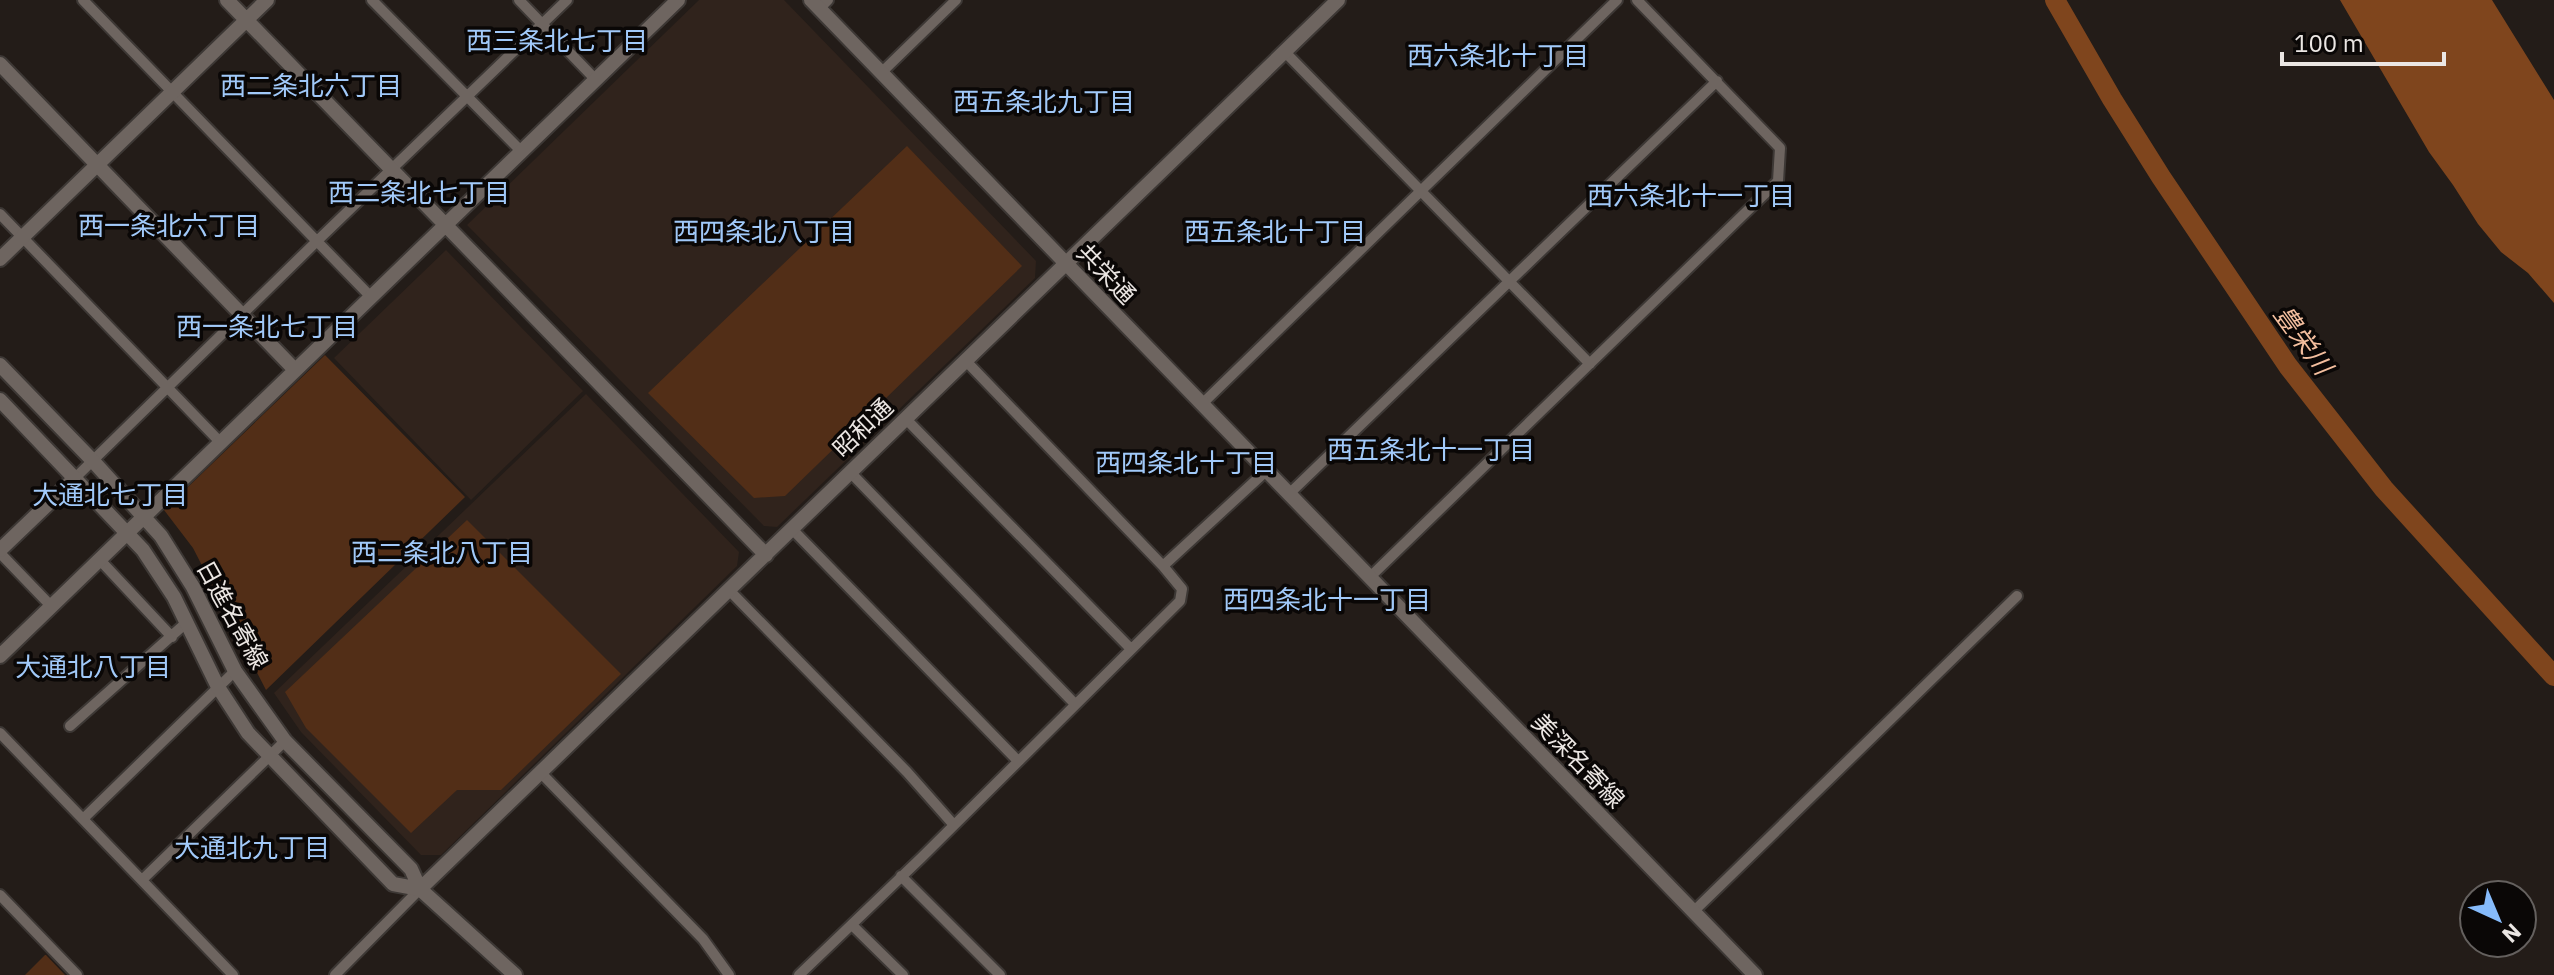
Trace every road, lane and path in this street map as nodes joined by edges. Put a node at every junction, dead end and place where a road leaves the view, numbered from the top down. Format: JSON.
{"nodes":[{"id":1,"x":83,"y":0,"type":"edge"},
{"id":2,"x":227,"y":0,"type":"edge"},
{"id":3,"x":267,"y":0,"type":"edge"},
{"id":4,"x":372,"y":0,"type":"edge"},
{"id":5,"x":519,"y":0,"type":"edge"},
{"id":6,"x":567,"y":0,"type":"edge"},
{"id":7,"x":956,"y":0,"type":"edge"},
{"id":8,"x":1338,"y":0,"type":"edge"},
{"id":9,"x":1617,"y":0,"type":"edge"},
{"id":10,"x":1637,"y":0,"type":"edge"},
{"id":11,"x":670,"y":3,"type":"edge"},
{"id":12,"x":820,"y":3,"type":"edge"},
{"id":13,"x":246,"y":20,"type":"junction"},
{"id":14,"x":542,"y":24,"type":"junction"},
{"id":15,"x":1285,"y":52,"type":"junction"},
{"id":16,"x":0,"y":64,"type":"edge"},
{"id":17,"x":881,"y":73,"type":"junction"},
{"id":18,"x":595,"y":79,"type":"junction"},
{"id":19,"x":1717,"y":81,"type":"junction"},
{"id":20,"x":172,"y":92,"type":"junction"},
{"id":21,"x":467,"y":96,"type":"junction"},
{"id":22,"x":521,"y":151,"type":"junction"},
{"id":23,"x":98,"y":165,"type":"junction"},
{"id":24,"x":392,"y":169,"type":"junction"},
{"id":25,"x":1421,"y":190,"type":"junction"},
{"id":26,"x":0,"y":214,"type":"edge"},
{"id":27,"x":446,"y":225,"type":"junction"},
{"id":28,"x":23,"y":237,"type":"junction"},
{"id":29,"x":316,"y":242,"type":"junction"},
{"id":30,"x":0,"y":259,"type":"edge"},
{"id":31,"x":1066,"y":264,"type":"junction"},
{"id":32,"x":1510,"y":281,"type":"junction"},
{"id":33,"x":371,"y":297,"type":"junction"},
{"id":34,"x":242,"y":315,"type":"junction"},
{"id":35,"x":965,"y":360,"type":"junction"},
{"id":36,"x":1590,"y":364,"type":"junction"},
{"id":37,"x":0,"y":365,"type":"edge"},
{"id":38,"x":295,"y":370,"type":"junction"},
{"id":39,"x":168,"y":387,"type":"junction"},
{"id":40,"x":0,"y":400,"type":"edge"},
{"id":41,"x":1202,"y":404,"type":"junction"},
{"id":42,"x":905,"y":418,"type":"junction"},
{"id":43,"x":221,"y":443,"type":"junction"},
{"id":44,"x":93,"y":461,"type":"junction"},
{"id":45,"x":1266,"y":471,"type":"junction"},
{"id":46,"x":850,"y":472,"type":"junction"},
{"id":47,"x":75,"y":478,"type":"junction"},
{"id":48,"x":1289,"y":494,"type":"junction"},
{"id":49,"x":144,"y":517,"type":"junction"},
{"id":50,"x":792,"y":529,"type":"junction"},
{"id":51,"x":127,"y":532,"type":"junction"},
{"id":52,"x":0,"y":551,"type":"edge"},
{"id":53,"x":766,"y":555,"type":"junction"},
{"id":54,"x":99,"y":559,"type":"junction"},
{"id":55,"x":1163,"y":566,"type":"junction"},
{"id":56,"x":1369,"y":578,"type":"junction"},
{"id":57,"x":729,"y":590,"type":"junction"},
{"id":58,"x":2017,"y":596,"type":"dead end"},
{"id":59,"x":51,"y":606,"type":"junction"},
{"id":60,"x":186,"y":623,"type":"junction"},
{"id":61,"x":172,"y":637,"type":"junction"},
{"id":62,"x":1130,"y":648,"type":"junction"},
{"id":63,"x":0,"y":656,"type":"edge"},
{"id":64,"x":235,"y":671,"type":"junction"},
{"id":65,"x":218,"y":687,"type":"junction"},
{"id":66,"x":1075,"y":704,"type":"junction"},
{"id":67,"x":70,"y":726,"type":"dead end"},
{"id":68,"x":0,"y":733,"type":"edge"},
{"id":69,"x":285,"y":741,"type":"junction"},
{"id":70,"x":269,"y":755,"type":"junction"},
{"id":71,"x":1017,"y":760,"type":"junction"},
{"id":72,"x":541,"y":773,"type":"junction"},
{"id":73,"x":83,"y":819,"type":"junction"},
{"id":74,"x":953,"y":824,"type":"junction"},
{"id":75,"x":901,"y":876,"type":"junction"},
{"id":76,"x":142,"y":880,"type":"junction"},
{"id":77,"x":420,"y":889,"type":"junction"},
{"id":78,"x":0,"y":895,"type":"edge"},
{"id":79,"x":9,"y":904,"type":"junction"},
{"id":80,"x":1693,"y":912,"type":"junction"},
{"id":81,"x":0,"y":913,"type":"edge"},
{"id":82,"x":852,"y":925,"type":"junction"},
{"id":83,"x":803,"y":974,"type":"edge"},
{"id":84,"x":77,"y":975,"type":"edge"},
{"id":85,"x":233,"y":975,"type":"edge"},
{"id":86,"x":335,"y":975,"type":"edge"},
{"id":87,"x":515,"y":975,"type":"edge"},
{"id":88,"x":729,"y":975,"type":"edge"},
{"id":89,"x":903,"y":975,"type":"edge"},
{"id":90,"x":1000,"y":975,"type":"edge"},
{"id":91,"x":1755,"y":975,"type":"edge"}],
"edges":[{"from":1,"to":20,"type":"street"},
{"from":2,"to":13,"type":"street"},
{"from":3,"to":13,"type":"street"},
{"from":4,"to":21,"type":"street"},
{"from":5,"to":14,"type":"street"},
{"from":6,"to":14,"type":"street"},
{"from":7,"to":17,"type":"street"},
{"from":8,"to":15,"type":"street","name":"昭和通"},
{"from":9,"to":25,"type":"street"},
{"from":10,"to":19,"type":"street"},
{"from":11,"to":18,"type":"street"},
{"from":12,"to":17,"type":"street","name":"共栄通"},
{"from":13,"to":20,"type":"street"},
{"from":13,"to":24,"type":"street"},
{"from":14,"to":18,"type":"street"},
{"from":14,"to":21,"type":"street"},
{"from":15,"to":25,"type":"street"},
{"from":15,"to":31,"type":"street","name":"昭和通"},
{"from":16,"to":23,"type":"street"},
{"from":17,"to":31,"type":"street","name":"共栄通"},
{"from":18,"to":22,"type":"street"},
{"from":19,"to":32,"type":"street"},
{"from":19,"to":36,"type":"street"},
{"from":20,"to":23,"type":"street"},
{"from":20,"to":29,"type":"street"},
{"from":21,"to":22,"type":"street"},
{"from":21,"to":24,"type":"street"},
{"from":22,"to":27,"type":"street"},
{"from":23,"to":28,"type":"street"},
{"from":23,"to":34,"type":"street"},
{"from":24,"to":27,"type":"street"},
{"from":24,"to":29,"type":"street"},
{"from":25,"to":32,"type":"street"},
{"from":25,"to":41,"type":"street"},
{"from":26,"to":28,"type":"street"},
{"from":27,"to":33,"type":"street"},
{"from":27,"to":53,"type":"street"},
{"from":28,"to":30,"type":"street"},
{"from":28,"to":39,"type":"street"},
{"from":29,"to":33,"type":"street"},
{"from":29,"to":34,"type":"street"},
{"from":31,"to":35,"type":"street","name":"昭和通"},
{"from":31,"to":41,"type":"street","name":"共栄通"},
{"from":32,"to":36,"type":"street"},
{"from":32,"to":48,"type":"street"},
{"from":33,"to":38,"type":"street"},
{"from":34,"to":38,"type":"street"},
{"from":34,"to":39,"type":"street"},
{"from":35,"to":42,"type":"street","name":"昭和通"},
{"from":35,"to":55,"type":"street"},
{"from":36,"to":56,"type":"street"},
{"from":37,"to":44,"type":"street","name":"日進名寄線"},
{"from":38,"to":43,"type":"street"},
{"from":39,"to":43,"type":"street"},
{"from":39,"to":44,"type":"street"},
{"from":40,"to":47,"type":"street","name":"日進名寄線"},
{"from":41,"to":45,"type":"street","name":"共栄通"},
{"from":42,"to":46,"type":"street","name":"昭和通"},
{"from":42,"to":62,"type":"street"},
{"from":43,"to":49,"type":"street"},
{"from":44,"to":47,"type":"street"},
{"from":44,"to":49,"type":"street","name":"日進名寄線"},
{"from":45,"to":48,"type":"street","name":"共栄通"},
{"from":45,"to":55,"type":"street"},
{"from":46,"to":50,"type":"street","name":"昭和通"},
{"from":46,"to":66,"type":"street"},
{"from":47,"to":51,"type":"street","name":"日進名寄線"},
{"from":47,"to":52,"type":"street"},
{"from":48,"to":56,"type":"street","name":"共栄通"},
{"from":49,"to":51,"type":"street"},
{"from":49,"to":64,"type":"street","name":"日進名寄線"},
{"from":50,"to":53,"type":"street","name":"昭和通"},
{"from":50,"to":71,"type":"street"},
{"from":51,"to":54,"type":"street"},
{"from":51,"to":60,"type":"street","name":"日進名寄線"},
{"from":52,"to":59,"type":"street"},
{"from":53,"to":57,"type":"street","name":"昭和通"},
{"from":54,"to":59,"type":"street"},
{"from":54,"to":61,"type":"street"},
{"from":55,"to":62,"type":"street"},
{"from":56,"to":80,"type":"street","name":"美深名寄線"},
{"from":57,"to":72,"type":"street","name":"昭和通"},
{"from":57,"to":74,"type":"street"},
{"from":58,"to":80,"type":"street"},
{"from":59,"to":63,"type":"street"},
{"from":60,"to":61,"type":"street"},
{"from":60,"to":65,"type":"street","name":"日進名寄線"},
{"from":61,"to":67,"type":"street"},
{"from":62,"to":66,"type":"street"},
{"from":64,"to":65,"type":"street"},
{"from":64,"to":69,"type":"street","name":"日進名寄線"},
{"from":65,"to":70,"type":"street","name":"日進名寄線"},
{"from":65,"to":73,"type":"street"},
{"from":66,"to":71,"type":"street"},
{"from":68,"to":73,"type":"street"},
{"from":69,"to":70,"type":"street"},
{"from":69,"to":77,"type":"street","name":"日進名寄線"},
{"from":70,"to":76,"type":"street"},
{"from":70,"to":77,"type":"street","name":"日進名寄線"},
{"from":71,"to":74,"type":"street"},
{"from":72,"to":77,"type":"street","name":"昭和通"},
{"from":72,"to":88,"type":"street"},
{"from":73,"to":76,"type":"street"},
{"from":74,"to":75,"type":"street"},
{"from":75,"to":82,"type":"street"},
{"from":75,"to":90,"type":"street"},
{"from":76,"to":85,"type":"street"},
{"from":77,"to":86,"type":"street"},
{"from":77,"to":87,"type":"street","name":"日進名寄線"},
{"from":78,"to":79,"type":"street"},
{"from":79,"to":81,"type":"street"},
{"from":79,"to":84,"type":"street"},
{"from":80,"to":91,"type":"street","name":"美深名寄線"},
{"from":82,"to":83,"type":"street"},
{"from":82,"to":89,"type":"street"}]}
